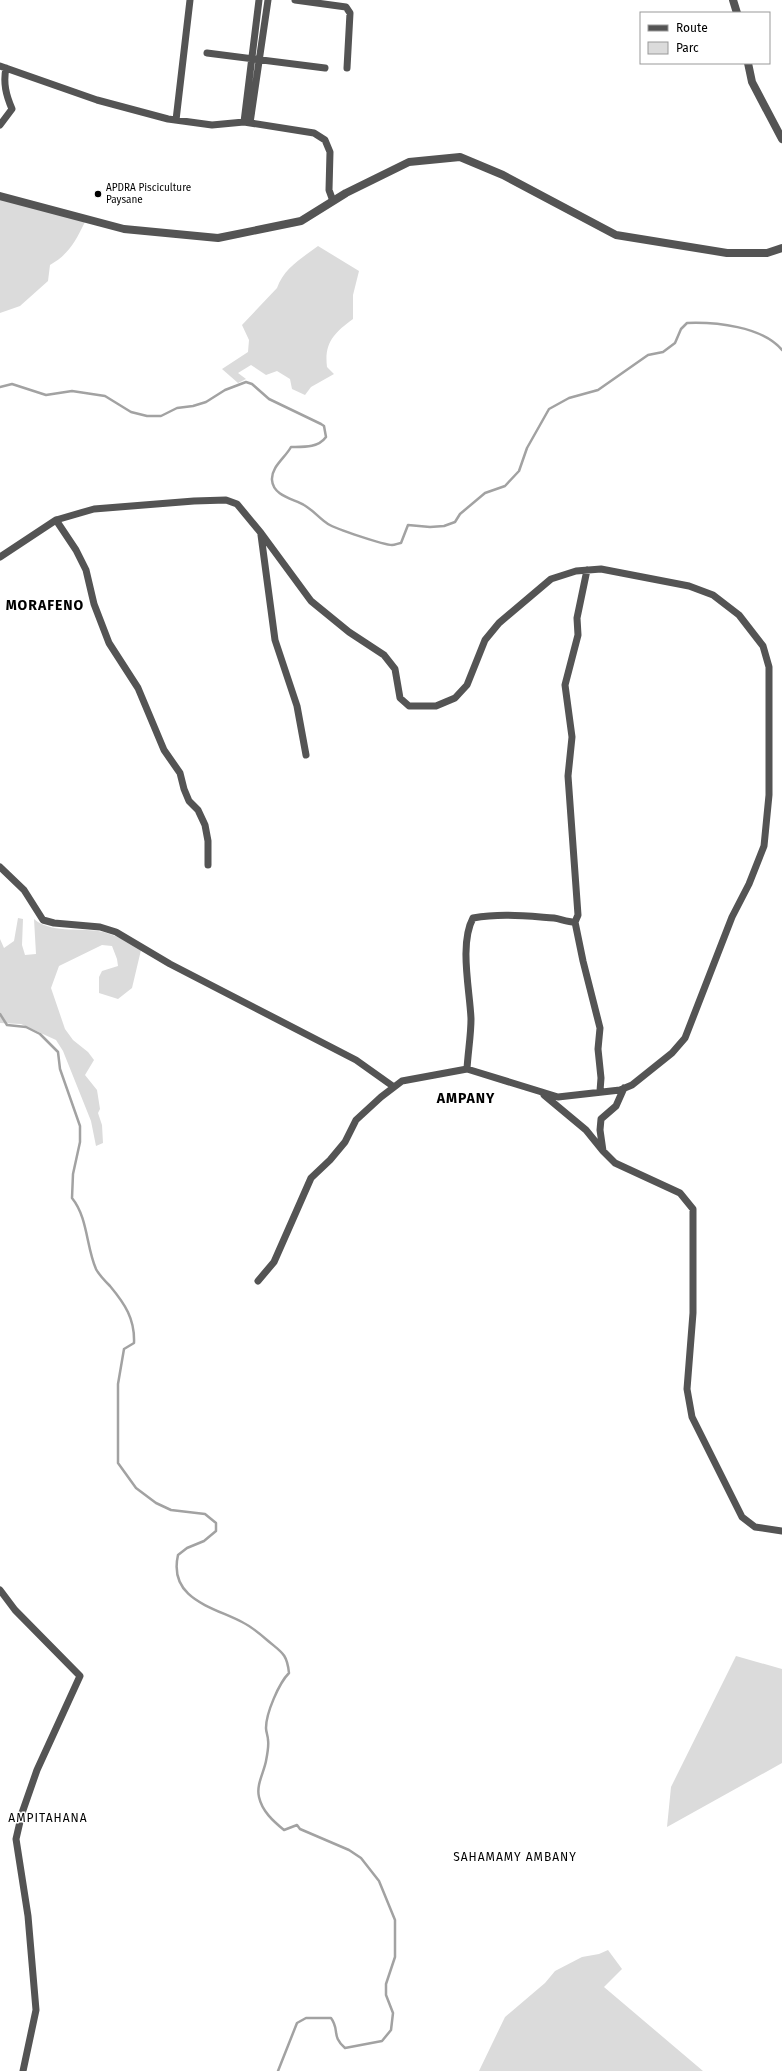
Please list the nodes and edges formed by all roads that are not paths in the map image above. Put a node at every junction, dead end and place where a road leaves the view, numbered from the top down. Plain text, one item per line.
1 (190, 0) edge
2 (259, 0) edge
3 (268, 0) edge
4 (295, 0) edge
5 (733, 0) edge
6 (737, 12) edge
7 (207, 53) dead end
8 (250, 58) junction
9 (258, 60) junction
10 (748, 64) edge
11 (3, 67) edge
12 (325, 68) dead end
13 (347, 68) dead end
14 (176, 120) junction
15 (247, 123) junction
16 (0, 126) edge
17 (782, 139) edge
18 (0, 196) edge
19 (333, 201) junction
20 (782, 248) edge
21 (56, 520) junction
22 (261, 533) junction
23 (0, 557) edge
24 (587, 570) junction
25 (306, 755) dead end
26 (208, 865) dead end
27 (0, 867) edge
28 (575, 922) junction
29 (467, 1069) junction
30 (394, 1087) junction
31 (624, 1088) junction
32 (600, 1091) junction
33 (541, 1092) junction
34 (603, 1151) junction
35 (258, 1281) dead end
36 (782, 1531) edge
37 (0, 1590) edge
38 (23, 2071) edge

1 - 14 street
2 - 8 street
3 - 9 street
4 - 13 street
5 - 6 street
7 - 8 street
8 - 9 street
8 - 15 street
9 - 12 street
9 - 15 street
10 - 17 street
11 - 14 street
11 - 16 street
14 - 15 street
15 - 19 street
18 - 19 street
19 - 20 street
21 - 22 street
21 - 23 street
21 - 26 street
22 - 24 street
22 - 25 street
24 - 28 street
24 - 31 street
27 - 30 street
28 - 29 street
28 - 32 street
29 - 30 street
29 - 33 street
30 - 35 street
31 - 32 street
31 - 34 street
32 - 33 street
33 - 34 street
34 - 36 street
37 - 38 street

